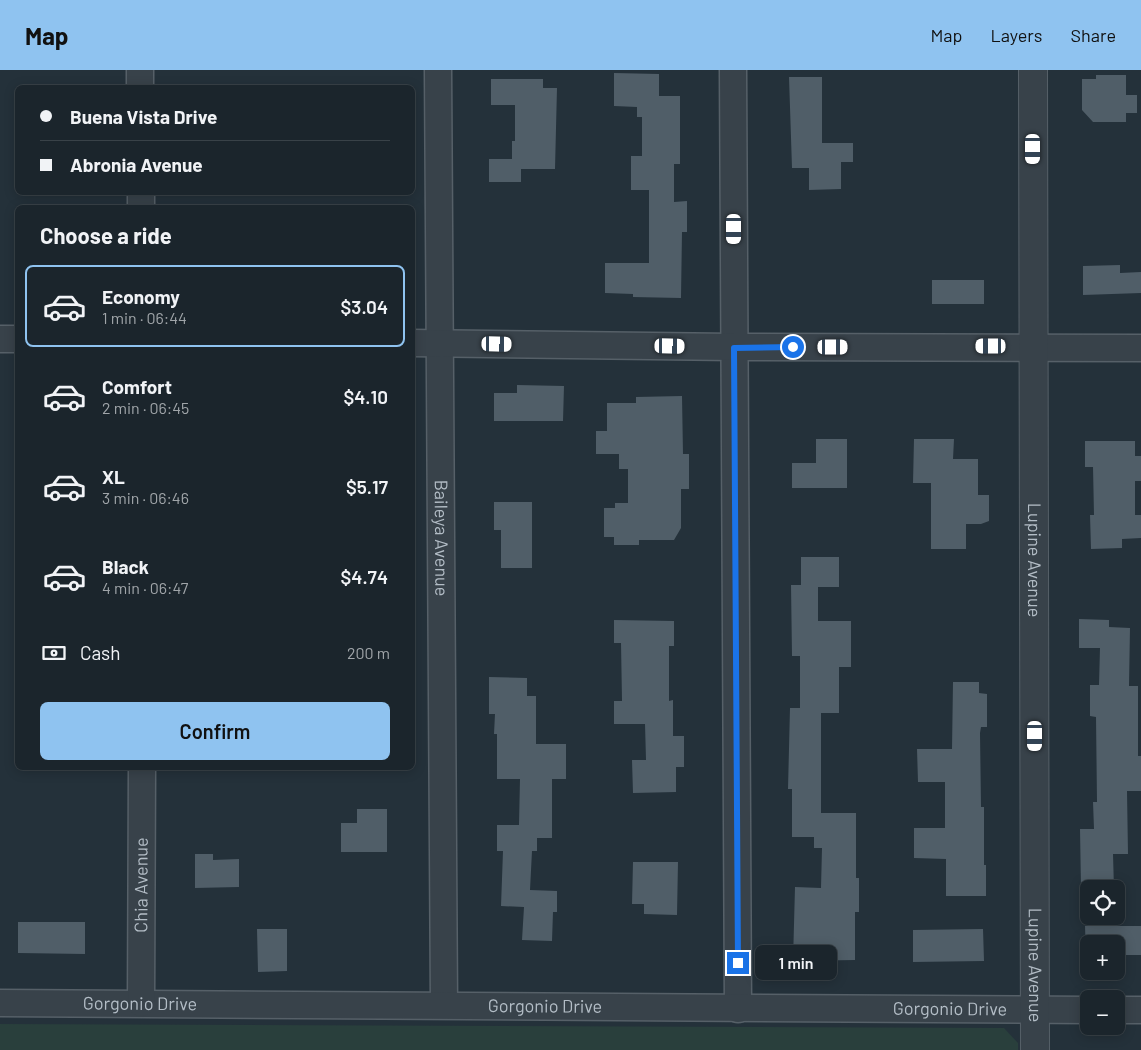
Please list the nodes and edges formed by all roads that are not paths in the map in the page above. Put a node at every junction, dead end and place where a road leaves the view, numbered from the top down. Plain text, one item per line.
1 (140, 70) edge
2 (438, 70) edge
3 (733, 70) edge
4 (1033, 70) edge
5 (140, 85) edge
6 (0, 339) edge
7 (15, 339) edge
8 (415, 343) edge
9 (439, 343) junction
10 (1034, 346) junction
11 (734, 348) junction
12 (1141, 348) edge
13 (142, 770) edge
14 (0, 1003) edge
15 (141, 1004) junction
16 (444, 1005) junction
17 (738, 1009) junction
18 (1035, 1009) junction
19 (1080, 1010) edge
20 (1125, 1010) edge
21 (1141, 1010) edge
22 (1035, 1050) edge

1 - 5 street
2 - 9 street, Baileya Avenue
3 - 11 street
4 - 10 street, Lupine Avenue
6 - 7 street
8 - 9 street
9 - 11 street
9 - 16 street, Baileya Avenue
10 - 11 street
10 - 12 street
10 - 18 street, Lupine Avenue
11 - 17 street
13 - 15 street, Chia Avenue
14 - 15 street, Gorgonio Drive
15 - 16 street, Gorgonio Drive
16 - 17 street, Gorgonio Drive
17 - 18 street, Gorgonio Drive
18 - 19 street, Gorgonio Drive
18 - 22 street, Lupine Avenue
20 - 21 street

